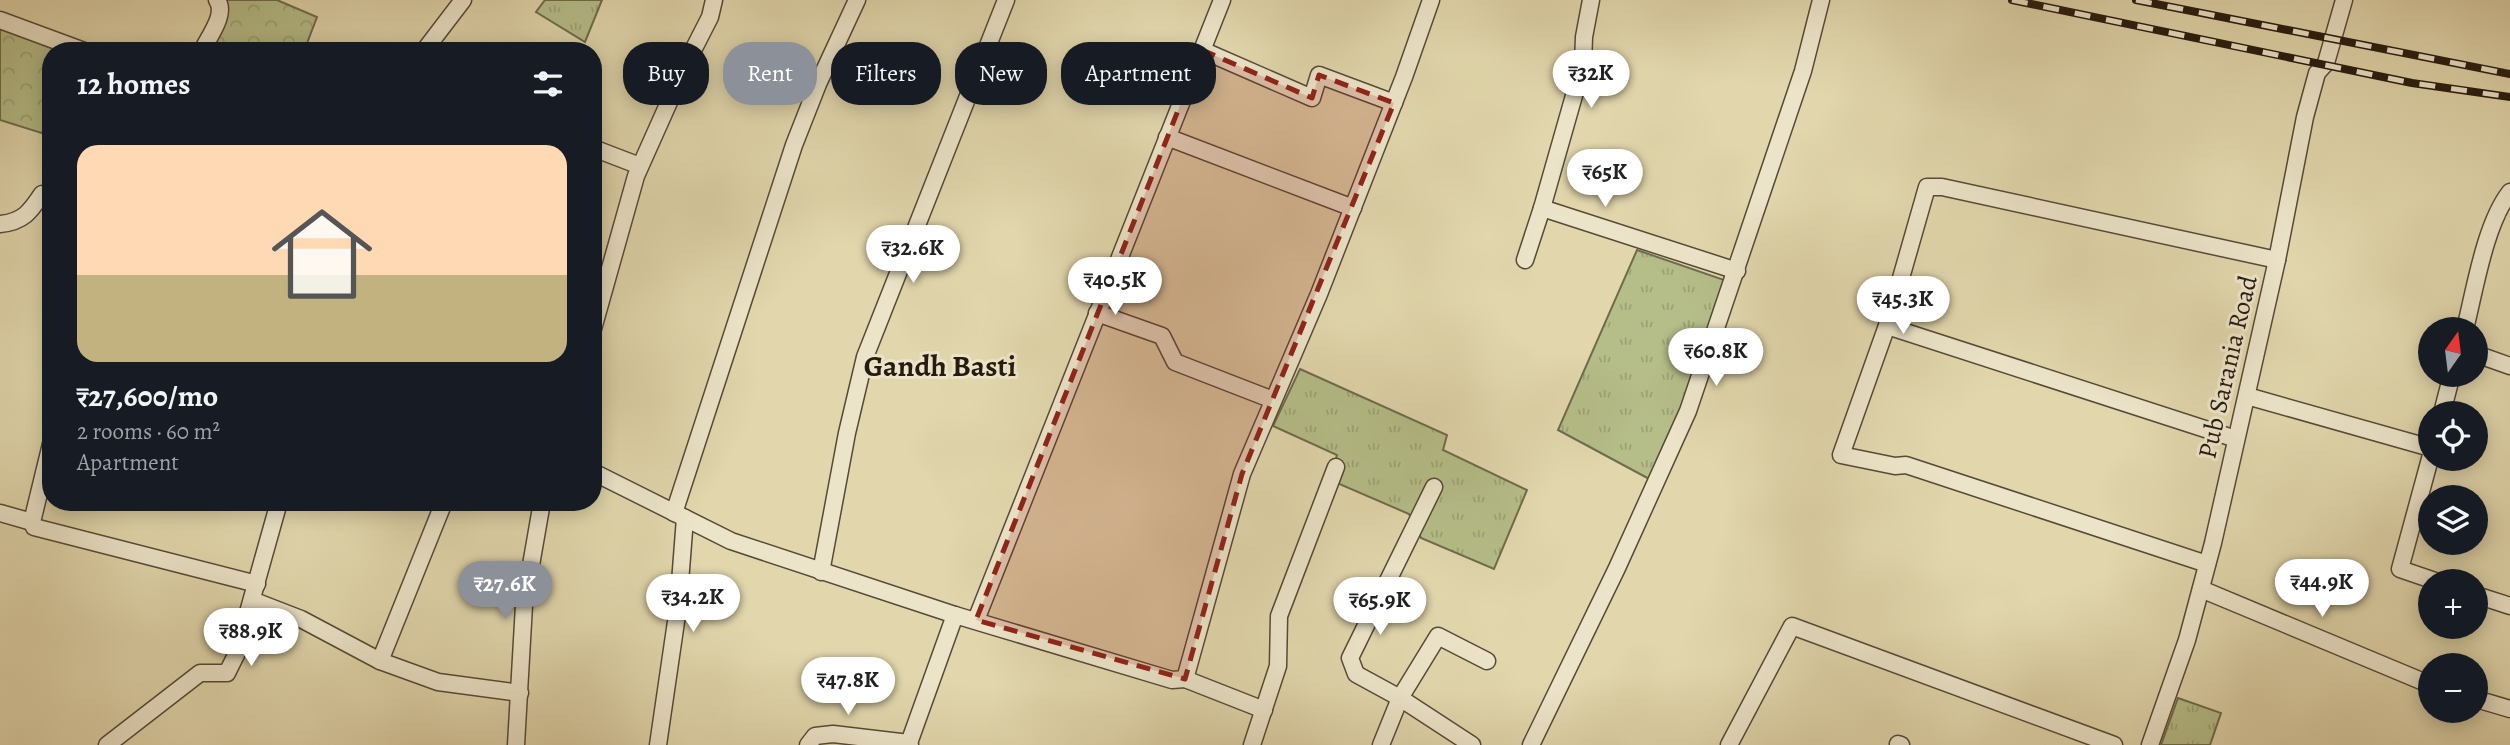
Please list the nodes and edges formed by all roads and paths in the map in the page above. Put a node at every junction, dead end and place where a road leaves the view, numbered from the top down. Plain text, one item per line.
1 (217, 0) edge
2 (463, 0) edge
3 (713, 0) edge
4 (857, 0) edge
5 (1006, 0) edge
6 (1222, 0) edge
7 (1431, 0) edge
8 (1591, 0) edge
9 (1821, 0) edge
10 (2344, 0) edge
11 (0, 20) edge
12 (60, 42) edge
13 (206, 42) edge
14 (432, 42) edge
15 (1205, 42) edge
16 (1216, 56) edge
17 (1394, 103) junction
18 (1180, 105) edge
19 (1167, 136) junction
20 (602, 151) edge
21 (640, 166) junction
22 (2510, 192) edge
23 (42, 194) edge
24 (1353, 208) junction
25 (1542, 208) junction
26 (0, 225) edge
27 (1525, 260) dead end
28 (2277, 260) junction
29 (1737, 271) junction
30 (602, 298) edge
31 (1097, 313) junction
32 (2468, 317) edge
33 (1887, 326) junction
34 (2488, 358) edge
35 (2510, 366) edge
36 (2247, 396) junction
37 (1273, 400) junction
38 (2236, 439) junction
39 (2418, 444) edge
40 (1336, 467) dead end
41 (2427, 471) edge
42 (602, 476) edge
43 (42, 481) edge
44 (1434, 487) dead end
45 (276, 511) edge
46 (440, 511) edge
47 (540, 511) edge
48 (0, 513) edge
49 (679, 515) junction
50 (32, 522) junction
51 (2207, 564) junction
52 (821, 572) junction
53 (2418, 575) edge
54 (2201, 589) junction
55 (254, 592) junction
56 (2488, 599) edge
57 (2510, 606) edge
58 (955, 615) junction
59 (976, 620) junction
60 (380, 661) junction
61 (1488, 661) dead end
62 (1185, 679) junction
63 (2418, 680) edge
64 (520, 693) junction
65 (1400, 698) junction
66 (2488, 703) edge
67 (2510, 709) edge
68 (1264, 710) junction
69 (909, 744) edge
70 (107, 745) edge
71 (516, 745) edge
72 (658, 745) edge
73 (808, 745) edge
74 (1252, 745) edge
75 (1381, 745) edge
76 (1472, 745) edge
77 (1531, 745) edge
78 (1729, 745) edge
79 (2114, 745) edge
80 (2150, 745) edge

1 - 13 street
2 - 14 street
3 - 21 street
4 - 49 street
5 - 52 street
6 - 15 street
7 - 17 street
8 - 25 street
9 - 29 street
10 - 28 street, Pub Sarania Road
11 - 12 street
16 - 17 street
17 - 24 street
18 - 19 street
19 - 24 street
19 - 31 street
20 - 21 street
21 - 30 street
22 - 32 street
23 - 26 street
24 - 37 street
25 - 27 street
25 - 29 street
28 - 33 street
28 - 36 street, Pub Sarania Road
29 - 77 street
31 - 37 street
31 - 59 street
33 - 38 street
33 - 51 street
34 - 35 street
36 - 38 street, Pub Sarania Road
36 - 39 street
37 - 62 street
38 - 51 street, Pub Sarania Road
40 - 68 street
41 - 53 street
42 - 49 street
43 - 50 street
44 - 65 street
45 - 55 street
46 - 60 street
47 - 64 street
48 - 50 street
49 - 52 street
49 - 72 street
50 - 55 street
51 - 54 street, Pub Sarania Road
52 - 58 street
54 - 63 street
54 - 80 street, Pub Sarania Road
55 - 60 street
55 - 70 street
56 - 57 street
58 - 59 street
58 - 69 street
59 - 62 street
60 - 64 street
61 - 65 street
62 - 68 street
64 - 71 street
65 - 75 street
65 - 76 street
66 - 67 street
68 - 74 street
69 - 73 street
78 - 79 street

